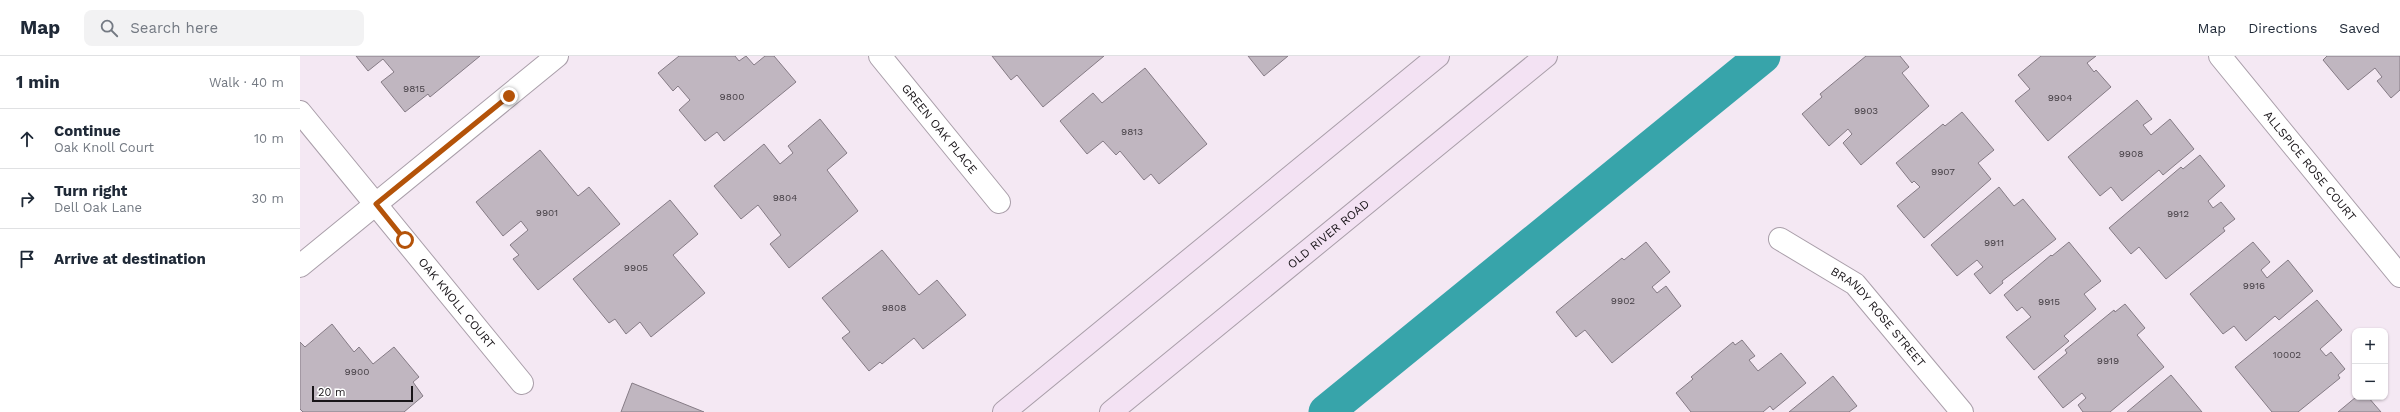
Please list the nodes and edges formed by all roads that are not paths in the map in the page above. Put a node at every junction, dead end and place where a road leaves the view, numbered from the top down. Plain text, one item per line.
1 (558, 56) edge
2 (880, 56) edge
3 (1438, 56) edge
4 (1546, 56) edge
5 (2220, 56) edge
6 (300, 112) edge
7 (999, 202) dead end
8 (376, 204) junction
9 (1780, 239) dead end
10 (300, 266) edge
11 (2400, 276) edge
12 (522, 383) dead end
13 (1004, 412) edge
14 (1111, 412) edge
15 (1962, 412) edge

1 - 8 street
2 - 7 street, GREEN OAK PLACE
3 - 13 main road
4 - 14 main road, OLD RIVER ROAD
5 - 11 street, ALLSPICE ROSE COURT
6 - 8 street, OAK KNOLL COURT
8 - 10 street
8 - 12 street, OAK KNOLL COURT
9 - 15 street, BRANDY ROSE STREET

